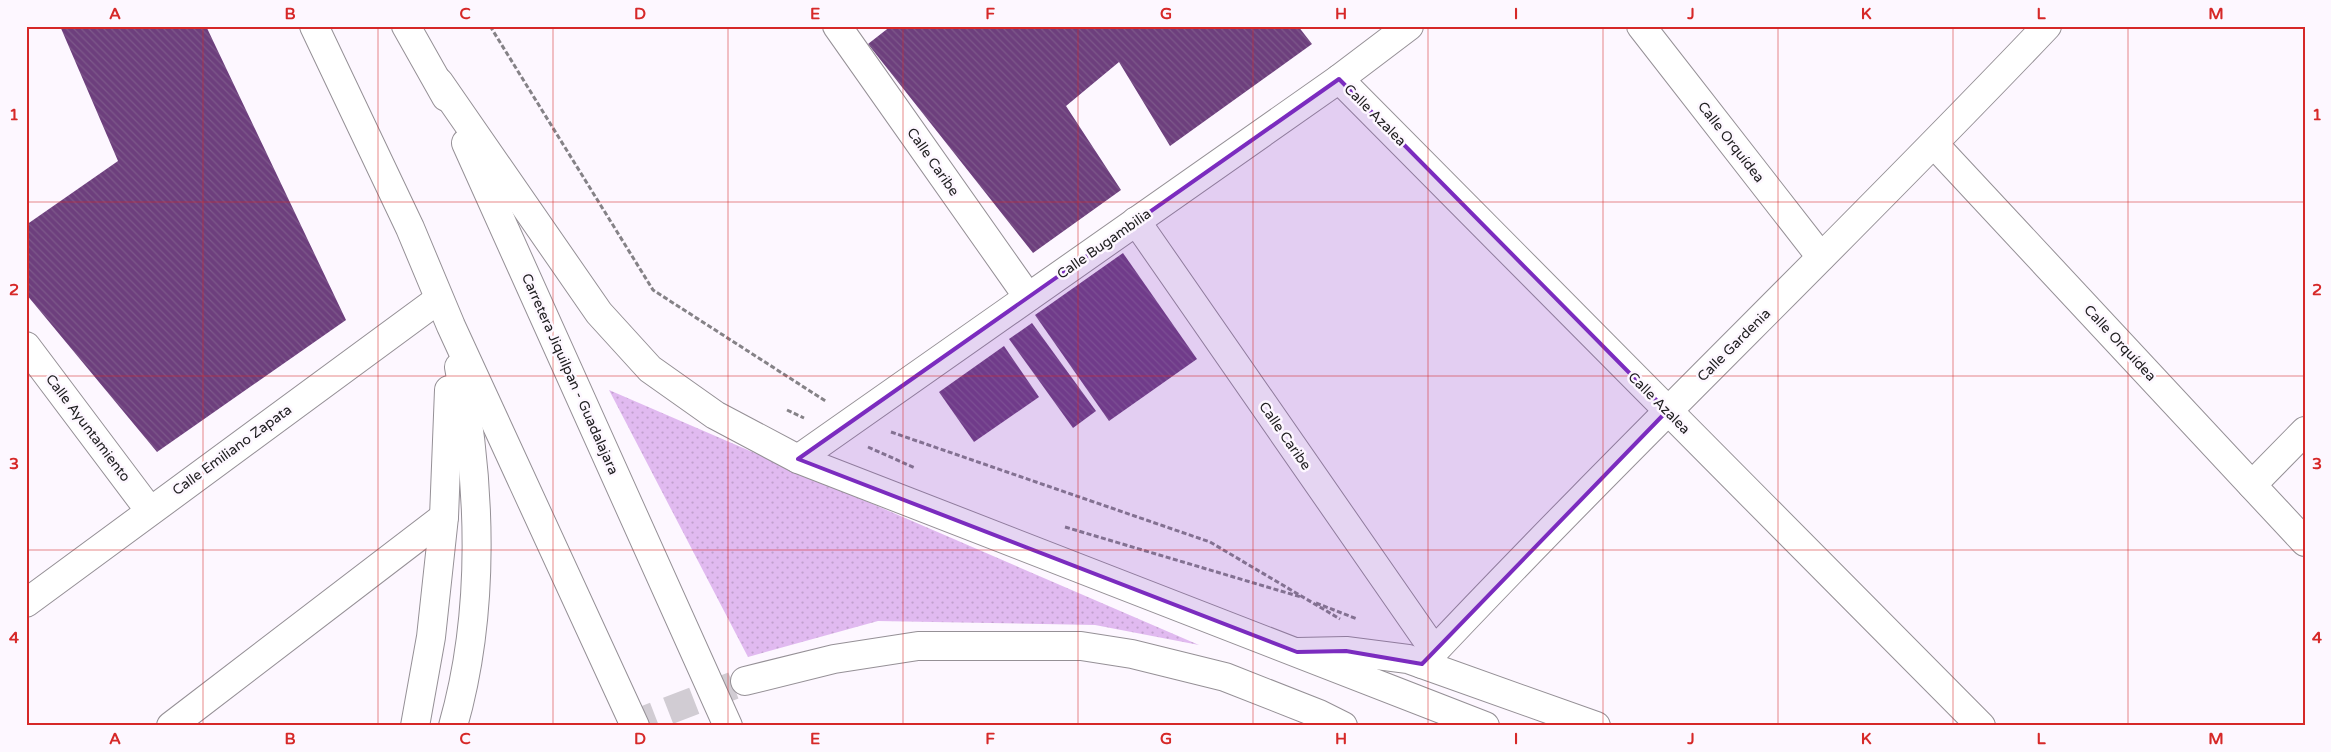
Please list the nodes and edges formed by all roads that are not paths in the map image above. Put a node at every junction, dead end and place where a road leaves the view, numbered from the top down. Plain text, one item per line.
1 (314, 26) edge
2 (406, 26) edge
3 (837, 26) edge
4 (1409, 26) edge
5 (1641, 26) edge
6 (2046, 26) edge
7 (1339, 79) junction
8 (439, 82) junction
9 (1934, 144) junction
10 (1136, 221) junction
11 (1822, 257) junction
12 (439, 298) junction
13 (1028, 298) junction
14 (451, 326) junction
15 (26, 346) edge
16 (1667, 411) junction
17 (2305, 431) edge
18 (798, 459) junction
19 (2252, 485) junction
20 (150, 511) junction
21 (444, 517) junction
22 (2305, 542) edge
23 (26, 603) edge
24 (1297, 652) junction
25 (1428, 657) junction
26 (745, 681) tunnel mouth
27 (171, 726) edge
28 (415, 726) edge
29 (453, 726) edge
30 (635, 726) edge
31 (728, 726) edge
32 (1343, 726) edge
33 (1485, 726) edge
34 (1596, 726) edge
35 (1981, 726) edge

1 - 12 main road
2 - 8 main road, Carretera Jiquilpan - Guadalajara
3 - 13 main road, Calle Caribe
4 - 7 main road, Calle Bugambilia
5 - 11 main road, Calle Orquídea
6 - 9 main road, Calle Gardenia
7 - 10 main road, Calle Bugambilia
7 - 16 main road, Calle Azalea
8 - 18 main road
8 - 31 main road, Carretera Jiquilpan - Guadalajara
9 - 11 main road, Calle Gardenia
9 - 19 main road, Calle Orquídea
10 - 13 main road, Calle Bugambilia
10 - 25 main road, Calle Caribe
11 - 16 main road, Calle Gardenia
12 - 14 main road
12 - 20 main road, Calle Emiliano Zapata
13 - 18 main road, Calle Bugambilia
14 - 21 main road
14 - 29 main road
14 - 30 main road
15 - 20 main road, Calle Ayuntamiento
16 - 25 main road, Calle Gardenia
16 - 35 main road, Calle Azalea
17 - 19 main road
18 - 24 main road
19 - 22 main road, Calle Orquídea
20 - 23 main road, Calle Emiliano Zapata
21 - 27 main road
21 - 28 main road
24 - 25 main road
24 - 33 main road
25 - 34 main road
26 - 32 main road

